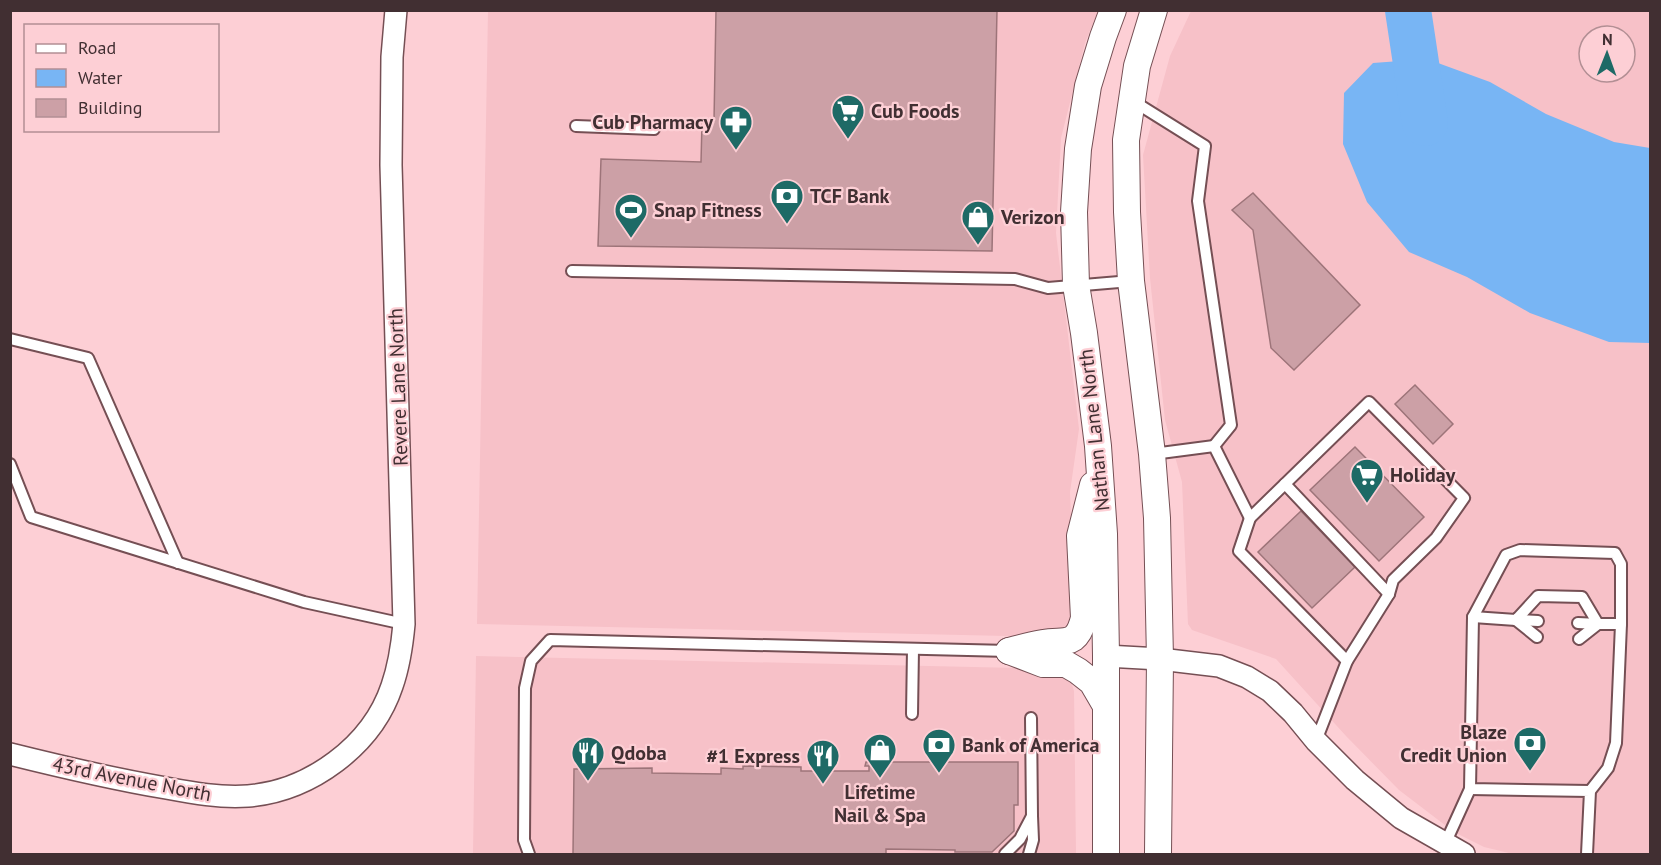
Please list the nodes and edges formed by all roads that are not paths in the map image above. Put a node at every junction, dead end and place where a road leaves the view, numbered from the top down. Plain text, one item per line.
1 (396, 10) edge
2 (1113, 10) edge
3 (1154, 10) edge
4 (1132, 100) junction
5 (576, 126) dead end
6 (654, 129) dead end
7 (572, 271) dead end
8 (1131, 281) junction
9 (1076, 285) junction
10 (10, 339) edge
11 (1214, 446) junction
12 (1152, 454) junction
13 (1099, 463) junction
14 (10, 464) edge
15 (1285, 484) junction
16 (1250, 518) junction
17 (178, 563) junction
18 (1389, 594) junction
19 (1473, 617) junction
20 (1516, 620) junction
21 (1538, 621) dead end
22 (1578, 623) dead end
23 (404, 624) junction
24 (1598, 624) junction
25 (1621, 624) junction
26 (1537, 637) dead end
27 (1579, 639) dead end
28 (913, 649) junction
29 (1009, 651) junction
30 (1106, 656) junction
31 (1160, 659) junction
32 (1347, 661) junction
33 (1106, 706) junction
34 (912, 714) dead end
35 (1031, 717) dead end
36 (1316, 741) junction
37 (351, 750) joint
38 (10, 754) edge
39 (1470, 789) junction
40 (1590, 791) junction
41 (1032, 816) junction
42 (1445, 844) junction
43 (529, 855) edge
44 (1005, 855) edge
45 (1029, 855) edge
46 (1106, 855) edge
47 (1158, 855) edge
48 (1464, 855) edge
49 (1587, 855) edge

1 - 23 street, Revere Lane North
2 - 9 street, Nathan Lane North
3 - 4 street
4 - 8 street
4 - 11 lane
5 - 6 lane
7 - 9 lane
8 - 9 lane
8 - 12 street
9 - 13 street, Nathan Lane North
10 - 17 lane
11 - 12 lane
11 - 16 lane
12 - 31 street
13 - 29 street
13 - 30 street, Nathan Lane North
14 - 17 lane
15 - 16 lane
15 - 18 lane
15 - 18 lane
16 - 32 lane
17 - 23 lane
18 - 32 lane
19 - 20 lane
19 - 25 lane
19 - 39 lane
20 - 21 lane
20 - 24 lane
20 - 26 lane
22 - 24 lane
23 - 37 street, Revere Lane North
24 - 25 lane
24 - 27 lane
25 - 40 lane
28 - 29 lane
28 - 34 lane
28 - 43 lane
29 - 33 street
30 - 31 street
30 - 33 street, Nathan Lane North
31 - 36 street
31 - 47 street
32 - 36 lane
33 - 46 street, Nathan Lane North
35 - 41 lane
36 - 42 street
37 - 38 street, 43rd Avenue North
39 - 40 lane
39 - 42 lane
40 - 49 lane
41 - 44 lane
41 - 45 lane
42 - 48 street

